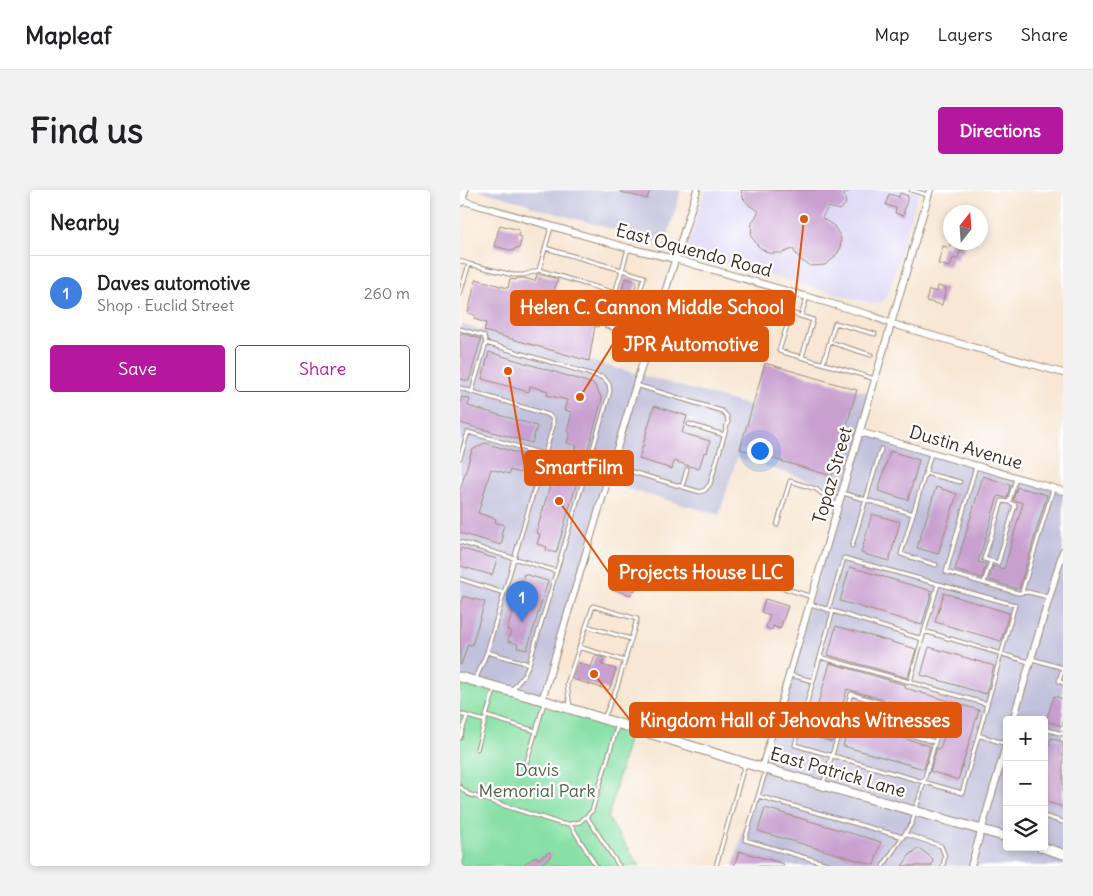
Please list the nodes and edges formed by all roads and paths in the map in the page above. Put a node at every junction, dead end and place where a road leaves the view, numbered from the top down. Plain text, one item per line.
1 (463, 190) edge
2 (696, 190) edge
3 (911, 190) edge
4 (929, 192) edge
5 (460, 200) edge
6 (551, 226) junction
7 (545, 248) junction
8 (628, 248) junction
9 (675, 259) junction
10 (460, 261) edge
11 (469, 264) junction
12 (539, 270) junction
13 (622, 270) junction
14 (615, 293) junction
15 (460, 294) edge
16 (807, 297) junction
17 (801, 316) junction
18 (892, 324) junction
19 (460, 329) edge
20 (875, 334) dead end
21 (830, 342) junction
22 (486, 343) junction
23 (871, 355) dead end
24 (802, 357) junction
25 (823, 364) junction
26 (1063, 372) edge
27 (876, 379) junction
28 (636, 385) junction
29 (460, 388) edge
30 (472, 392) junction
31 (689, 424) dead end
32 (860, 432) junction
33 (724, 435) junction
34 (881, 449) dead end
35 (931, 453) junction
36 (545, 454) junction
37 (460, 458) edge
38 (612, 466) junction
39 (976, 466) junction
40 (587, 467) junction
41 (687, 469) dead end
42 (925, 473) junction
43 (1016, 478) junction
44 (960, 482) dead end
45 (682, 487) junction
46 (1053, 488) junction
47 (1063, 491) edge
48 (842, 493) junction
49 (866, 500) junction
50 (1009, 502) junction
51 (839, 506) junction
52 (913, 514) junction
53 (777, 525) dead end
54 (460, 542) edge
55 (852, 546) dead end
56 (1063, 551) edge
57 (514, 559) junction
58 (991, 561) junction
59 (936, 565) dead end
60 (556, 571) junction
61 (460, 579) edge
62 (765, 582) dead end
63 (984, 583) junction
64 (938, 584) junction
65 (1022, 592) junction
66 (504, 593) junction
67 (812, 597) junction
68 (1049, 598) junction
69 (810, 604) junction
70 (828, 610) junction
71 (833, 611) junction
72 (586, 626) junction
73 (924, 631) junction
74 (922, 638) junction
75 (631, 639) junction
76 (579, 647) junction
77 (487, 652) junction
78 (1001, 654) junction
79 (820, 657) junction
80 (625, 661) junction
81 (1031, 661) junction
82 (529, 664) junction
83 (1063, 668) edge
84 (789, 675) junction
85 (460, 677) edge
86 (475, 681) junction
87 (813, 682) junction
88 (910, 682) junction
89 (1063, 683) edge
90 (495, 687) junction
91 (511, 691) junction
92 (543, 700) junction
93 (987, 704) junction
94 (570, 708) junction
95 (460, 714) edge
96 (467, 716) junction
97 (486, 716) junction
98 (844, 716) junction
99 (1014, 716) edge
100 (603, 719) junction
101 (485, 721) junction
102 (618, 724) junction
103 (1048, 730) edge
104 (536, 731) junction
105 (1063, 734) edge
106 (978, 735) junction
107 (460, 736) edge
108 (935, 742) junction
109 (1003, 742) edge
110 (477, 749) dead end
111 (1003, 753) edge
112 (832, 755) junction
113 (527, 761) dead end
114 (746, 763) junction
115 (764, 768) junction
116 (924, 782) junction
117 (822, 784) junction
118 (460, 788) edge
119 (758, 796) junction
120 (915, 811) junction
121 (587, 817) junction
122 (1048, 817) edge
123 (1063, 822) edge
124 (570, 824) junction
125 (981, 830) junction
126 (904, 835) junction
127 (1003, 836) edge
128 (1048, 849) edge
129 (1063, 854) edge
130 (596, 866) edge
131 (619, 866) edge
132 (716, 866) edge
133 (834, 866) edge
134 (883, 866) edge
135 (943, 866) edge
136 (971, 866) edge

1 - 5 main road
2 - 9 street
3 - 4 lane
4 - 18 street, Topaz Street
5 - 6 street, East Oquendo Road
6 - 7 lane
6 - 8 street, East Oquendo Road
7 - 12 lane
7 - 13 lane
8 - 9 street, East Oquendo Road
8 - 13 lane
9 - 16 street, East Oquendo Road
9 - 28 street
10 - 11 lane
11 - 12 lane
11 - 15 lane
12 - 14 lane
13 - 14 lane
13 - 14 lane
16 - 17 lane
16 - 18 street, East Oquendo Road
17 - 24 lane
17 - 24 lane
18 - 26 street, East Oquendo Road
18 - 27 street, Topaz Street
19 - 22 lane
20 - 21 lane
21 - 23 lane
21 - 25 lane
22 - 30 lane
22 - 40 lane
24 - 25 lane
25 - 27 lane
27 - 32 street, Topaz Street
28 - 33 lane
28 - 38 street
29 - 30 lane
30 - 36 lane
31 - 33 lane
32 - 35 street, Dustin Avenue
32 - 48 street, Topaz Street
33 - 45 lane
34 - 49 lane
35 - 39 street, Dustin Avenue
35 - 42 lane
36 - 37 lane
36 - 40 lane
36 - 57 lane
38 - 45 lane
38 - 92 street
39 - 43 street, Dustin Avenue
39 - 63 lane
40 - 60 lane
41 - 45 lane
42 - 44 lane
42 - 52 lane
43 - 46 street, Dustin Avenue
43 - 50 lane
46 - 47 street, Dustin Avenue
46 - 65 lane
48 - 49 lane
48 - 51 street, Topaz Street
49 - 52 lane
49 - 55 lane
50 - 58 lane
50 - 58 lane
51 - 53 lane
51 - 67 street, Topaz Street
52 - 59 lane
54 - 57 lane
56 - 68 street
57 - 60 lane
57 - 66 lane
58 - 63 lane
60 - 82 lane
61 - 66 lane
62 - 67 lane
63 - 65 lane
64 - 70 lane
64 - 73 lane
64 - 78 lane
65 - 68 lane
66 - 77 lane
67 - 69 street, Topaz Street
68 - 81 street
69 - 70 lane
69 - 84 street, Topaz Street
70 - 71 lane
71 - 74 lane
71 - 79 lane
72 - 75 lane
72 - 75 lane
72 - 76 lane
73 - 74 lane
73 - 78 lane
74 - 88 lane
75 - 80 lane
76 - 80 lane
76 - 94 lane
77 - 82 lane
77 - 86 lane
78 - 81 lane
78 - 93 lane
79 - 87 lane
79 - 88 lane
80 - 100 lane
81 - 83 lane
81 - 99 street
82 - 91 lane
83 - 89 lane
84 - 87 lane
84 - 115 street, Topaz Street
85 - 86 main road, East Patrick Lane
86 - 90 main road, East Patrick Lane
87 - 112 lane
88 - 93 lane
90 - 91 main road, East Patrick Lane
90 - 97 lane
91 - 92 main road, East Patrick Lane
92 - 94 main road, East Patrick Lane
92 - 104 lane
93 - 106 lane
94 - 100 main road, East Patrick Lane
95 - 96 lane
96 - 101 lane
96 - 107 lane
97 - 101 lane
97 - 104 lane
98 - 108 lane
98 - 108 lane
98 - 112 lane
100 - 102 main road, East Patrick Lane
101 - 110 lane
102 - 114 main road, East Patrick Lane
102 - 121 lane
103 - 105 lane
104 - 113 lane
106 - 109 lane
106 - 116 lane
108 - 116 lane
111 - 125 street
112 - 116 lane
112 - 117 lane
114 - 115 main road, East Patrick Lane
114 - 132 lane
115 - 117 main road, East Patrick Lane
115 - 119 lane
116 - 120 lane
117 - 120 main road, East Patrick Lane
118 - 124 lane
119 - 126 lane
119 - 133 lane
120 - 125 main road, East Patrick Lane
120 - 126 lane
121 - 124 lane
121 - 131 lane
122 - 123 lane
124 - 130 lane
125 - 127 main road, East Patrick Lane
125 - 136 street
126 - 134 lane
126 - 135 lane
128 - 129 main road

